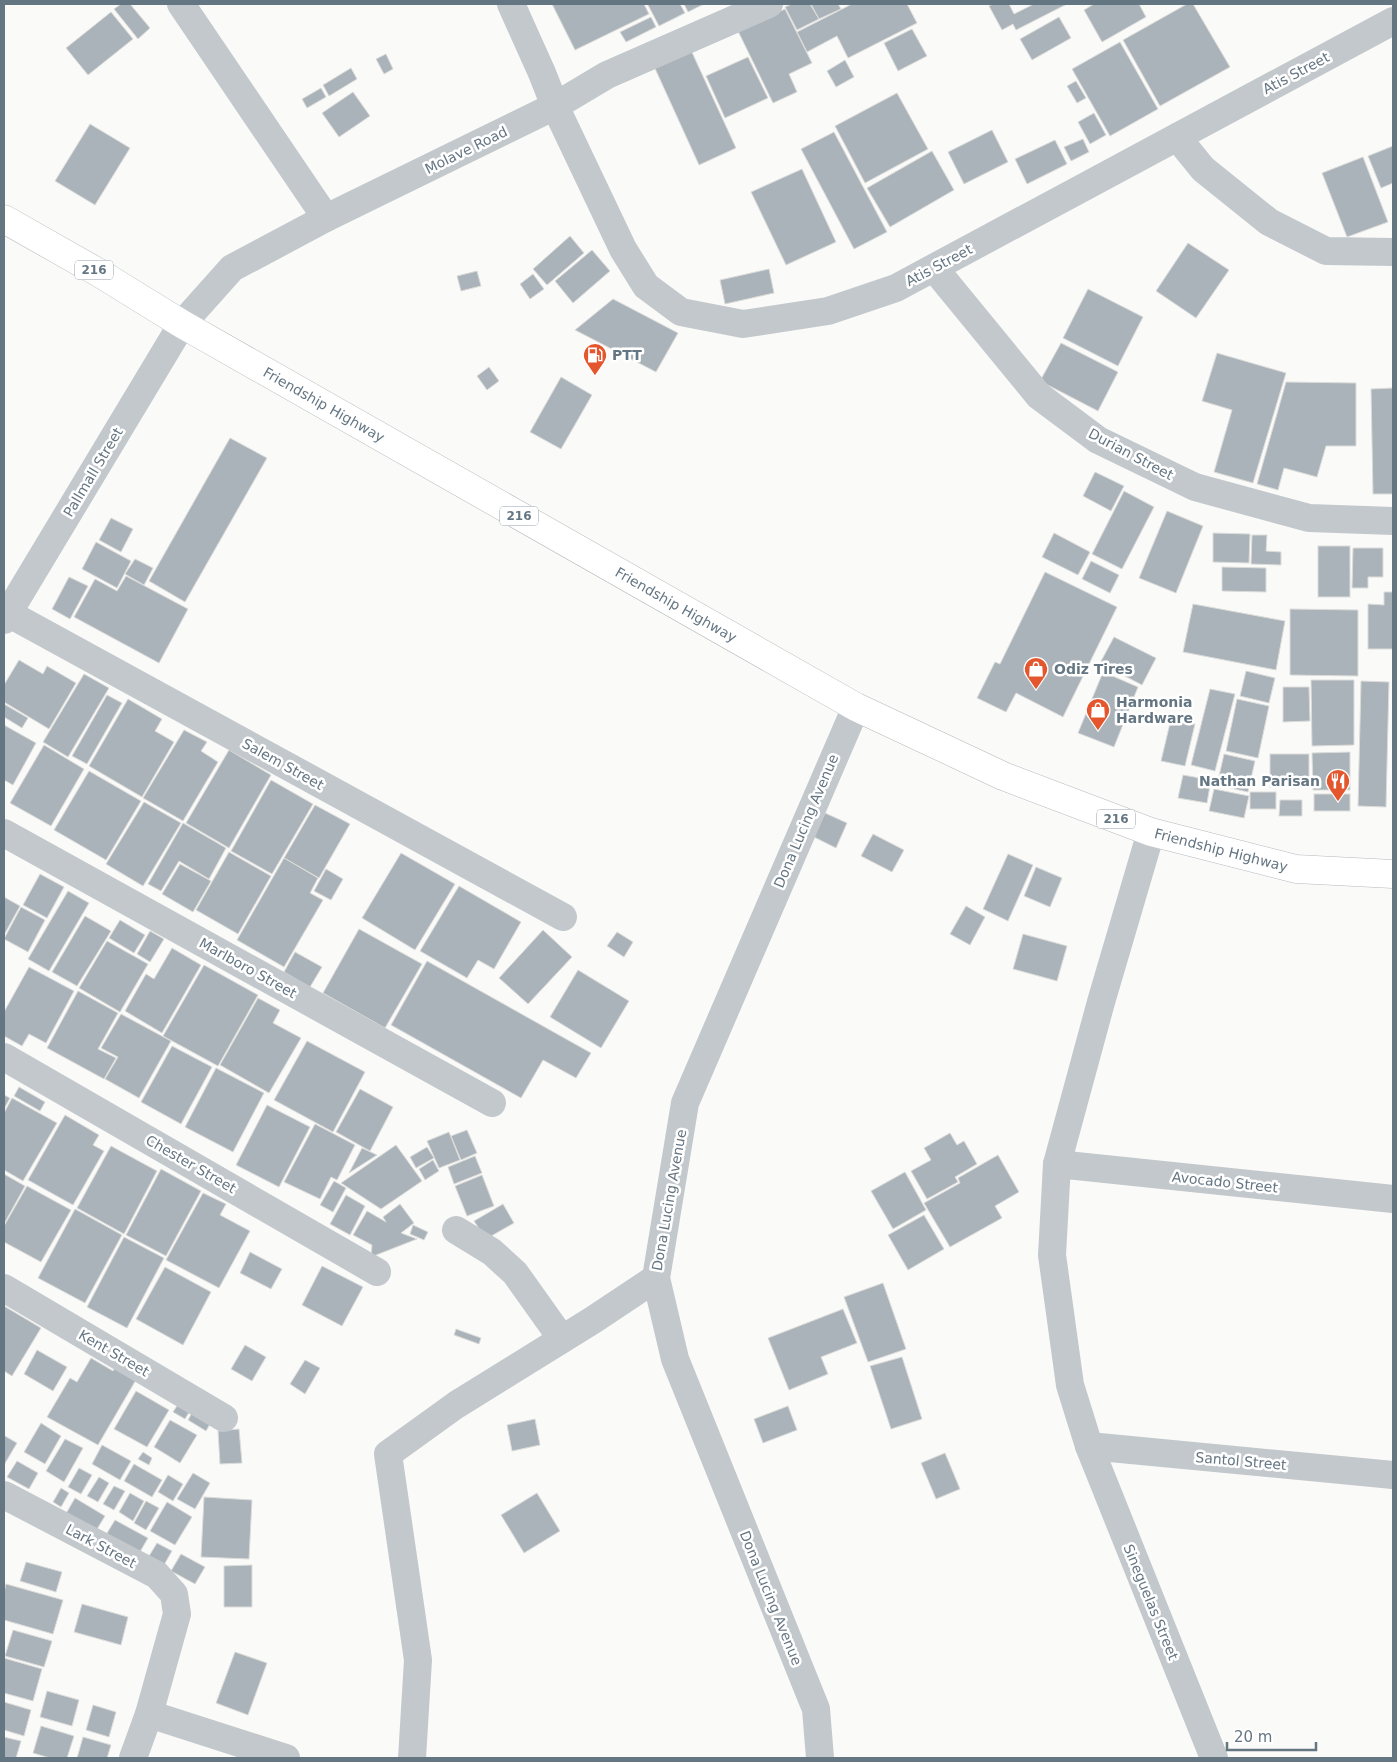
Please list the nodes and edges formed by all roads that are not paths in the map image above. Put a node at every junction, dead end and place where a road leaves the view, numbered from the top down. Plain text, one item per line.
1 (181, 4) edge
2 (511, 4) edge
3 (769, 4) edge
4 (1393, 21) edge
5 (555, 106) junction
6 (1177, 137) junction
7 (326, 218) junction
8 (4, 219) edge
9 (1393, 252) edge
10 (934, 268) junction
11 (182, 324) junction
12 (1393, 522) edge
13 (5, 615) edge
14 (856, 707) junction
15 (1151, 832) junction
16 (4, 834) edge
17 (1393, 874) edge
18 (563, 917) dead end
19 (4, 1057) edge
20 (492, 1103) dead end
21 (1057, 1164) junction
22 (1393, 1199) edge
23 (456, 1230) dead end
24 (378, 1272) dead end
25 (656, 1278) junction
26 (4, 1288) edge
27 (562, 1339) junction
28 (224, 1418) dead end
29 (1089, 1446) junction
30 (1393, 1475) edge
31 (5, 1501) edge
32 (150, 1714) junction
33 (133, 1758) edge
34 (286, 1758) edge
35 (412, 1758) edge
36 (820, 1758) edge
37 (1214, 1758) edge

1 - 7 street
2 - 5 street, Atis Street
3 - 5 street, Molave Road
4 - 6 street, Atis Street
5 - 7 street, Molave Road
5 - 10 street, Atis Street
6 - 9 street
6 - 10 street, Atis Street
7 - 11 street, Molave Road
8 - 11 main road, Friendship Highway / 216
10 - 12 street, Durian Street
11 - 13 street, Pallmall Street
11 - 14 main road, Friendship Highway / 216
13 - 18 street, Salem Street
14 - 15 main road, Friendship Highway / 216
14 - 25 street, Dona Lucing Avenue
15 - 17 main road, Friendship Highway / 216
15 - 21 street, Sineguelas Street
16 - 20 street, Marlboro Street
19 - 24 street, Chester Street
21 - 22 street, Avocado Street
21 - 29 street, Sineguelas Street
23 - 27 street
25 - 27 street
25 - 36 street, Dona Lucing Avenue
26 - 28 street, Kent Street
27 - 35 street
29 - 30 street, Santol Street
29 - 37 street, Sineguelas Street
31 - 32 street, Lark Street
32 - 33 street
32 - 34 street

